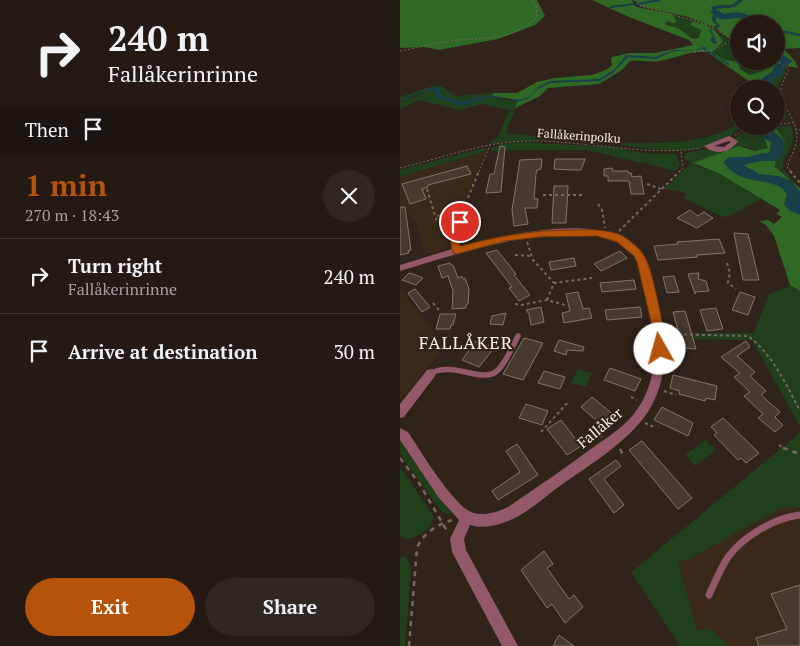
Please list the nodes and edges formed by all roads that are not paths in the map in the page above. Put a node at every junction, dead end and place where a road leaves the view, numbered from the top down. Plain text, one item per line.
1 (730, 139) road end
2 (709, 147) road end
3 (469, 205) dead end
4 (457, 250) junction
5 (400, 268) edge
6 (518, 336) dead end
7 (431, 373) joint
8 (400, 413) edge
9 (400, 433) edge
10 (800, 515) edge
11 (464, 521) junction
12 (709, 595) dead end
13 (510, 646) edge

1 - 2 street
3 - 4 street
4 - 5 street, Fallåker
4 - 11 street, Fallåker
6 - 7 lane
7 - 8 street
9 - 11 street
10 - 12 lane
11 - 13 street

